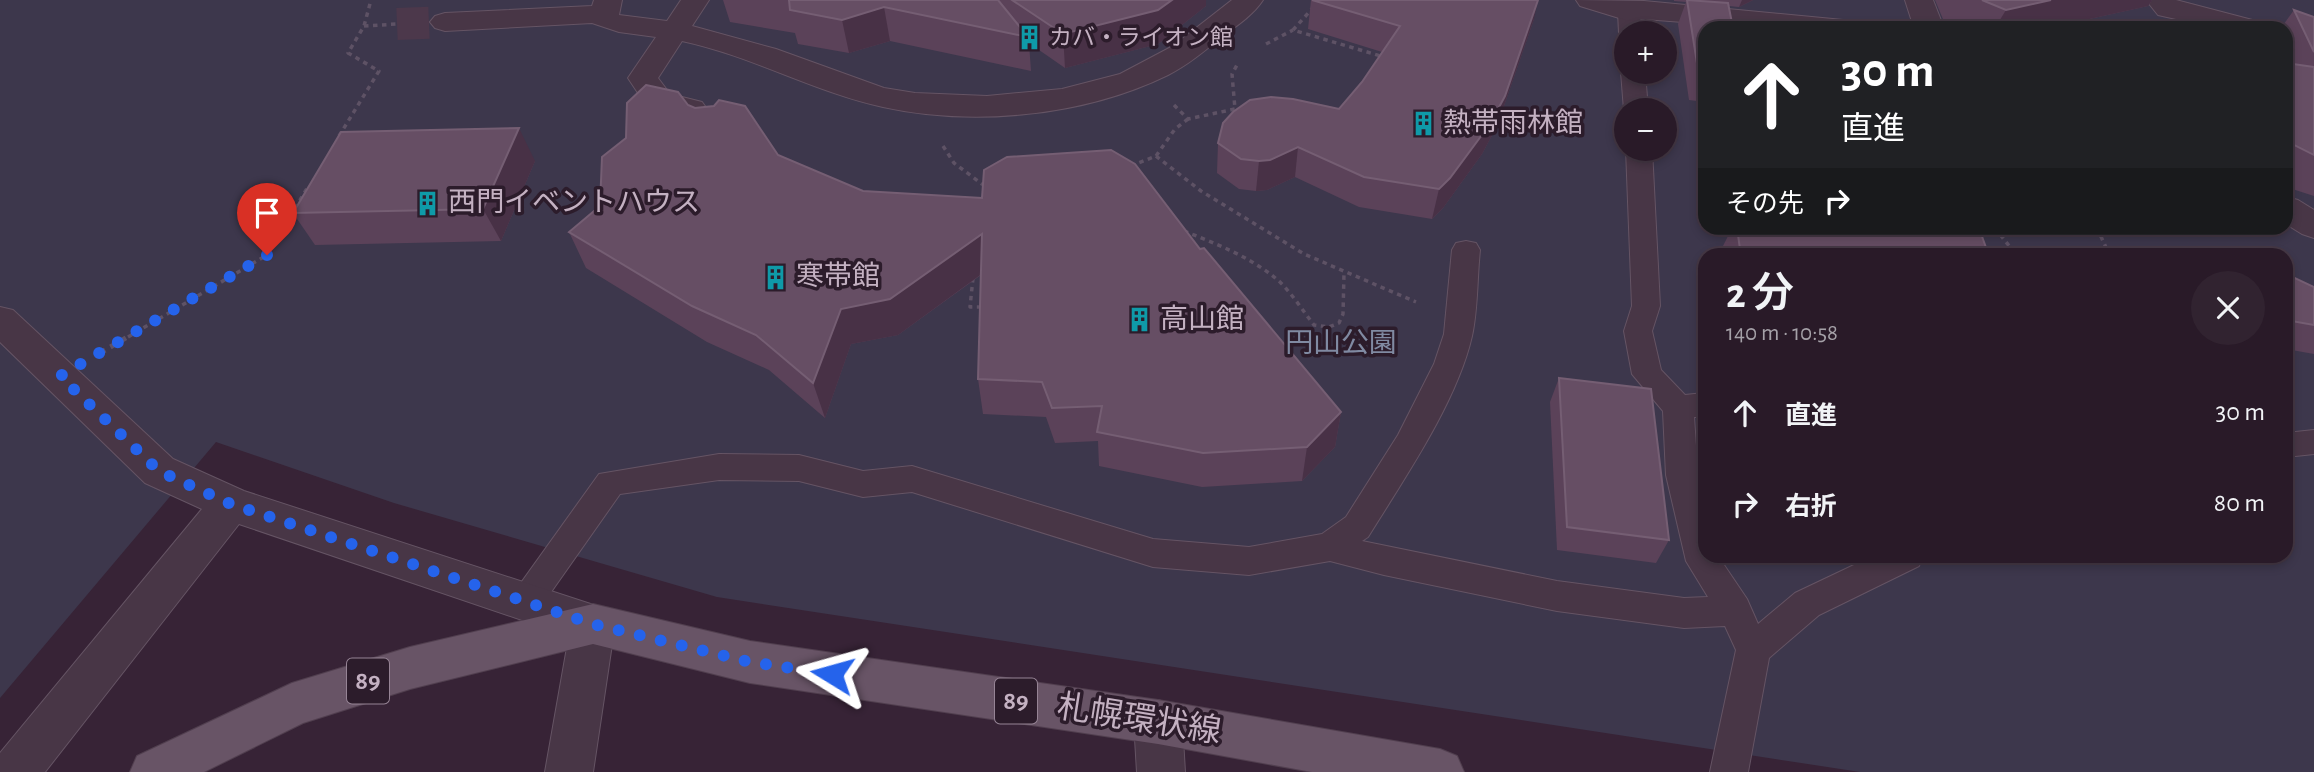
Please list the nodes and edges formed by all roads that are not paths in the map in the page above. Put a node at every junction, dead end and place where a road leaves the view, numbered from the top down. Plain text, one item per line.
1 (695, 0) edge
2 (1249, 0) edge
3 (1590, 0) edge
4 (1919, 0) edge
5 (607, 7) edge
6 (2158, 12) edge
7 (1767, 15) edge
8 (1627, 21) edge
9 (1632, 21) edge
10 (1807, 21) edge
11 (1926, 21) edge
12 (2196, 21) edge
13 (445, 22) tunnel mouth
14 (676, 31) junction
15 (714, 133) edge
16 (1640, 161) edge
17 (2293, 212) edge
18 (2314, 226) edge
19 (1466, 250) dead end
20 (0, 320) edge
21 (1691, 406) edge
22 (2314, 442) edge
23 (2293, 444) edge
24 (231, 504) junction
25 (1698, 541) edge
26 (1330, 547) junction
27 (1704, 563) edge
28 (1892, 563) edge
29 (525, 601) junction
30 (1735, 610) junction
31 (593, 624) junction
32 (1753, 650) junction
33 (1158, 722) junction
34 (15, 772) edge
35 (154, 772) edge
36 (569, 772) edge
37 (1161, 772) edge
38 (1440, 772) edge
39 (1729, 772) edge

1 - 14 street
2 - 14 street
3 - 8 street
4 - 11 street
5 - 13 street
5 - 14 street
6 - 12 street
7 - 9 street
7 - 10 street
14 - 15 street
16 - 21 lane
17 - 18 street
19 - 26 lane
20 - 24 street
21 - 25 lane
22 - 23 lane
24 - 29 street
24 - 34 street
26 - 29 lane
26 - 30 lane
27 - 30 lane
28 - 32 lane
29 - 31 street
30 - 32 lane
31 - 33 main road, 札幌環状線 / 89
31 - 35 main road, 札幌環状線 / 89
31 - 36 street
32 - 39 lane
33 - 37 street
33 - 38 main road, 札幌環状線 / 89

